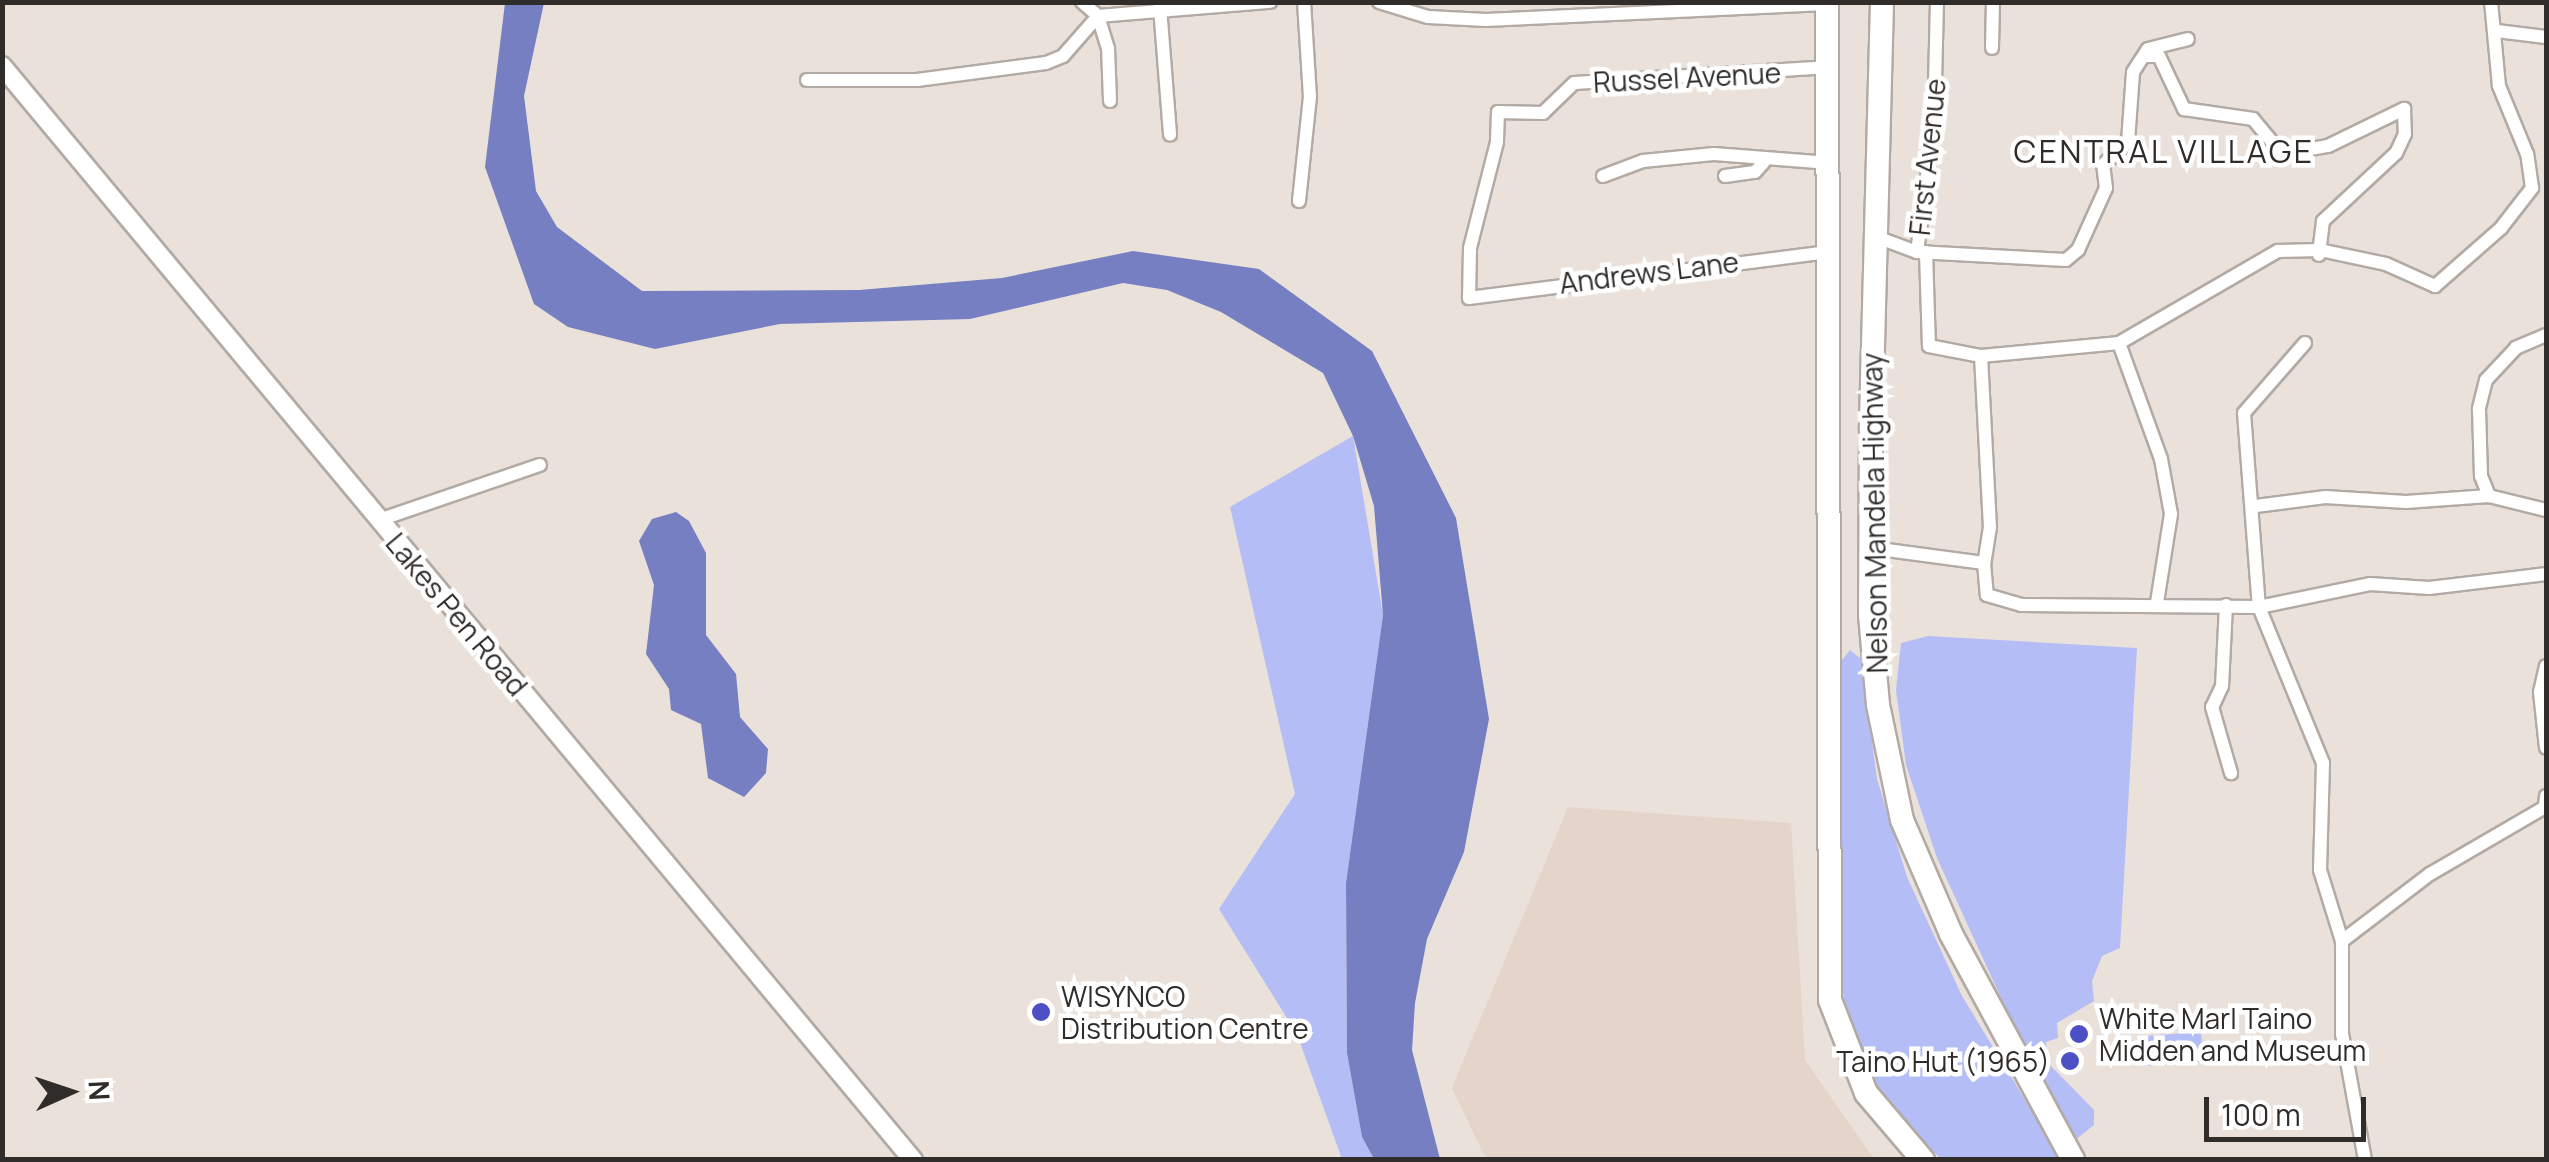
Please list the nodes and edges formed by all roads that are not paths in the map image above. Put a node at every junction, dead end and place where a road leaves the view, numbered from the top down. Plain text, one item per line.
1 (1082, 2) edge
2 (1270, 2) edge
3 (1304, 2) edge
4 (1379, 2) edge
5 (1882, 2) edge
6 (1937, 2) edge
7 (1993, 2) edge
8 (2491, 2) edge
9 (1827, 4) edge
10 (1160, 7) junction
11 (1098, 16) junction
12 (2497, 30) junction
13 (2546, 37) edge
14 (2188, 39) dead end
15 (1992, 48) dead end
16 (2145, 56) junction
17 (2, 66) edge
18 (1830, 68) junction
19 (806, 80) dead end
20 (1110, 101) dead end
21 (1170, 135) dead end
22 (1764, 162) junction
23 (1830, 163) junction
24 (1602, 176) dead end
25 (1725, 176) dead end
26 (1299, 201) dead end
27 (1874, 236) junction
28 (1830, 252) junction
29 (1921, 252) junction
30 (2319, 252) junction
31 (1468, 298) joint
32 (2546, 335) edge
33 (2119, 343) junction
34 (2305, 343) dead end
35 (1981, 356) junction
36 (540, 465) dead end
37 (2489, 496) junction
38 (2256, 506) junction
39 (2546, 510) edge
40 (378, 520) junction
41 (1872, 548) junction
42 (1984, 564) junction
43 (2546, 574) edge
44 (2157, 602) junction
45 (2226, 605) junction
46 (2259, 607) junction
47 (2546, 666) edge
48 (2546, 748) edge
49 (2231, 774) dead end
50 (2546, 796) edge
51 (2546, 811) edge
52 (2342, 941) junction
53 (913, 1160) edge
54 (1923, 1160) edge
55 (2072, 1160) edge
56 (2365, 1160) edge

1 - 11 street
2 - 10 street
3 - 26 street
4 - 9 street
5 - 27 highway, Nelson Mandela Highway
6 - 29 street, First Avenue
7 - 15 street
8 - 12 street
9 - 18 highway, Nelson Mandela Highway
10 - 11 street
10 - 21 street
11 - 19 street
11 - 20 street
12 - 13 street
12 - 30 street
14 - 16 street
16 - 29 street
16 - 30 street
17 - 40 street, Lakes Pen Road
18 - 23 highway, Nelson Mandela Highway
18 - 31 street, Russel Avenue
22 - 23 street
22 - 24 street
22 - 25 street
23 - 28 highway, Nelson Mandela Highway
27 - 29 street
27 - 41 highway, Nelson Mandela Highway
28 - 31 street, Andrews Lane
28 - 54 highway, Nelson Mandela Highway
29 - 35 street, First Avenue
30 - 33 street
32 - 37 street
33 - 35 street
33 - 44 street
34 - 38 street
35 - 42 street
36 - 40 street
37 - 38 street
37 - 39 street
38 - 46 street
40 - 53 street, Lakes Pen Road
41 - 42 street
41 - 55 highway, Nelson Mandela Highway
42 - 44 street
43 - 46 street
44 - 45 street
45 - 46 street
45 - 49 street
46 - 52 street
47 - 48 street
50 - 51 street
51 - 52 street
52 - 56 street

